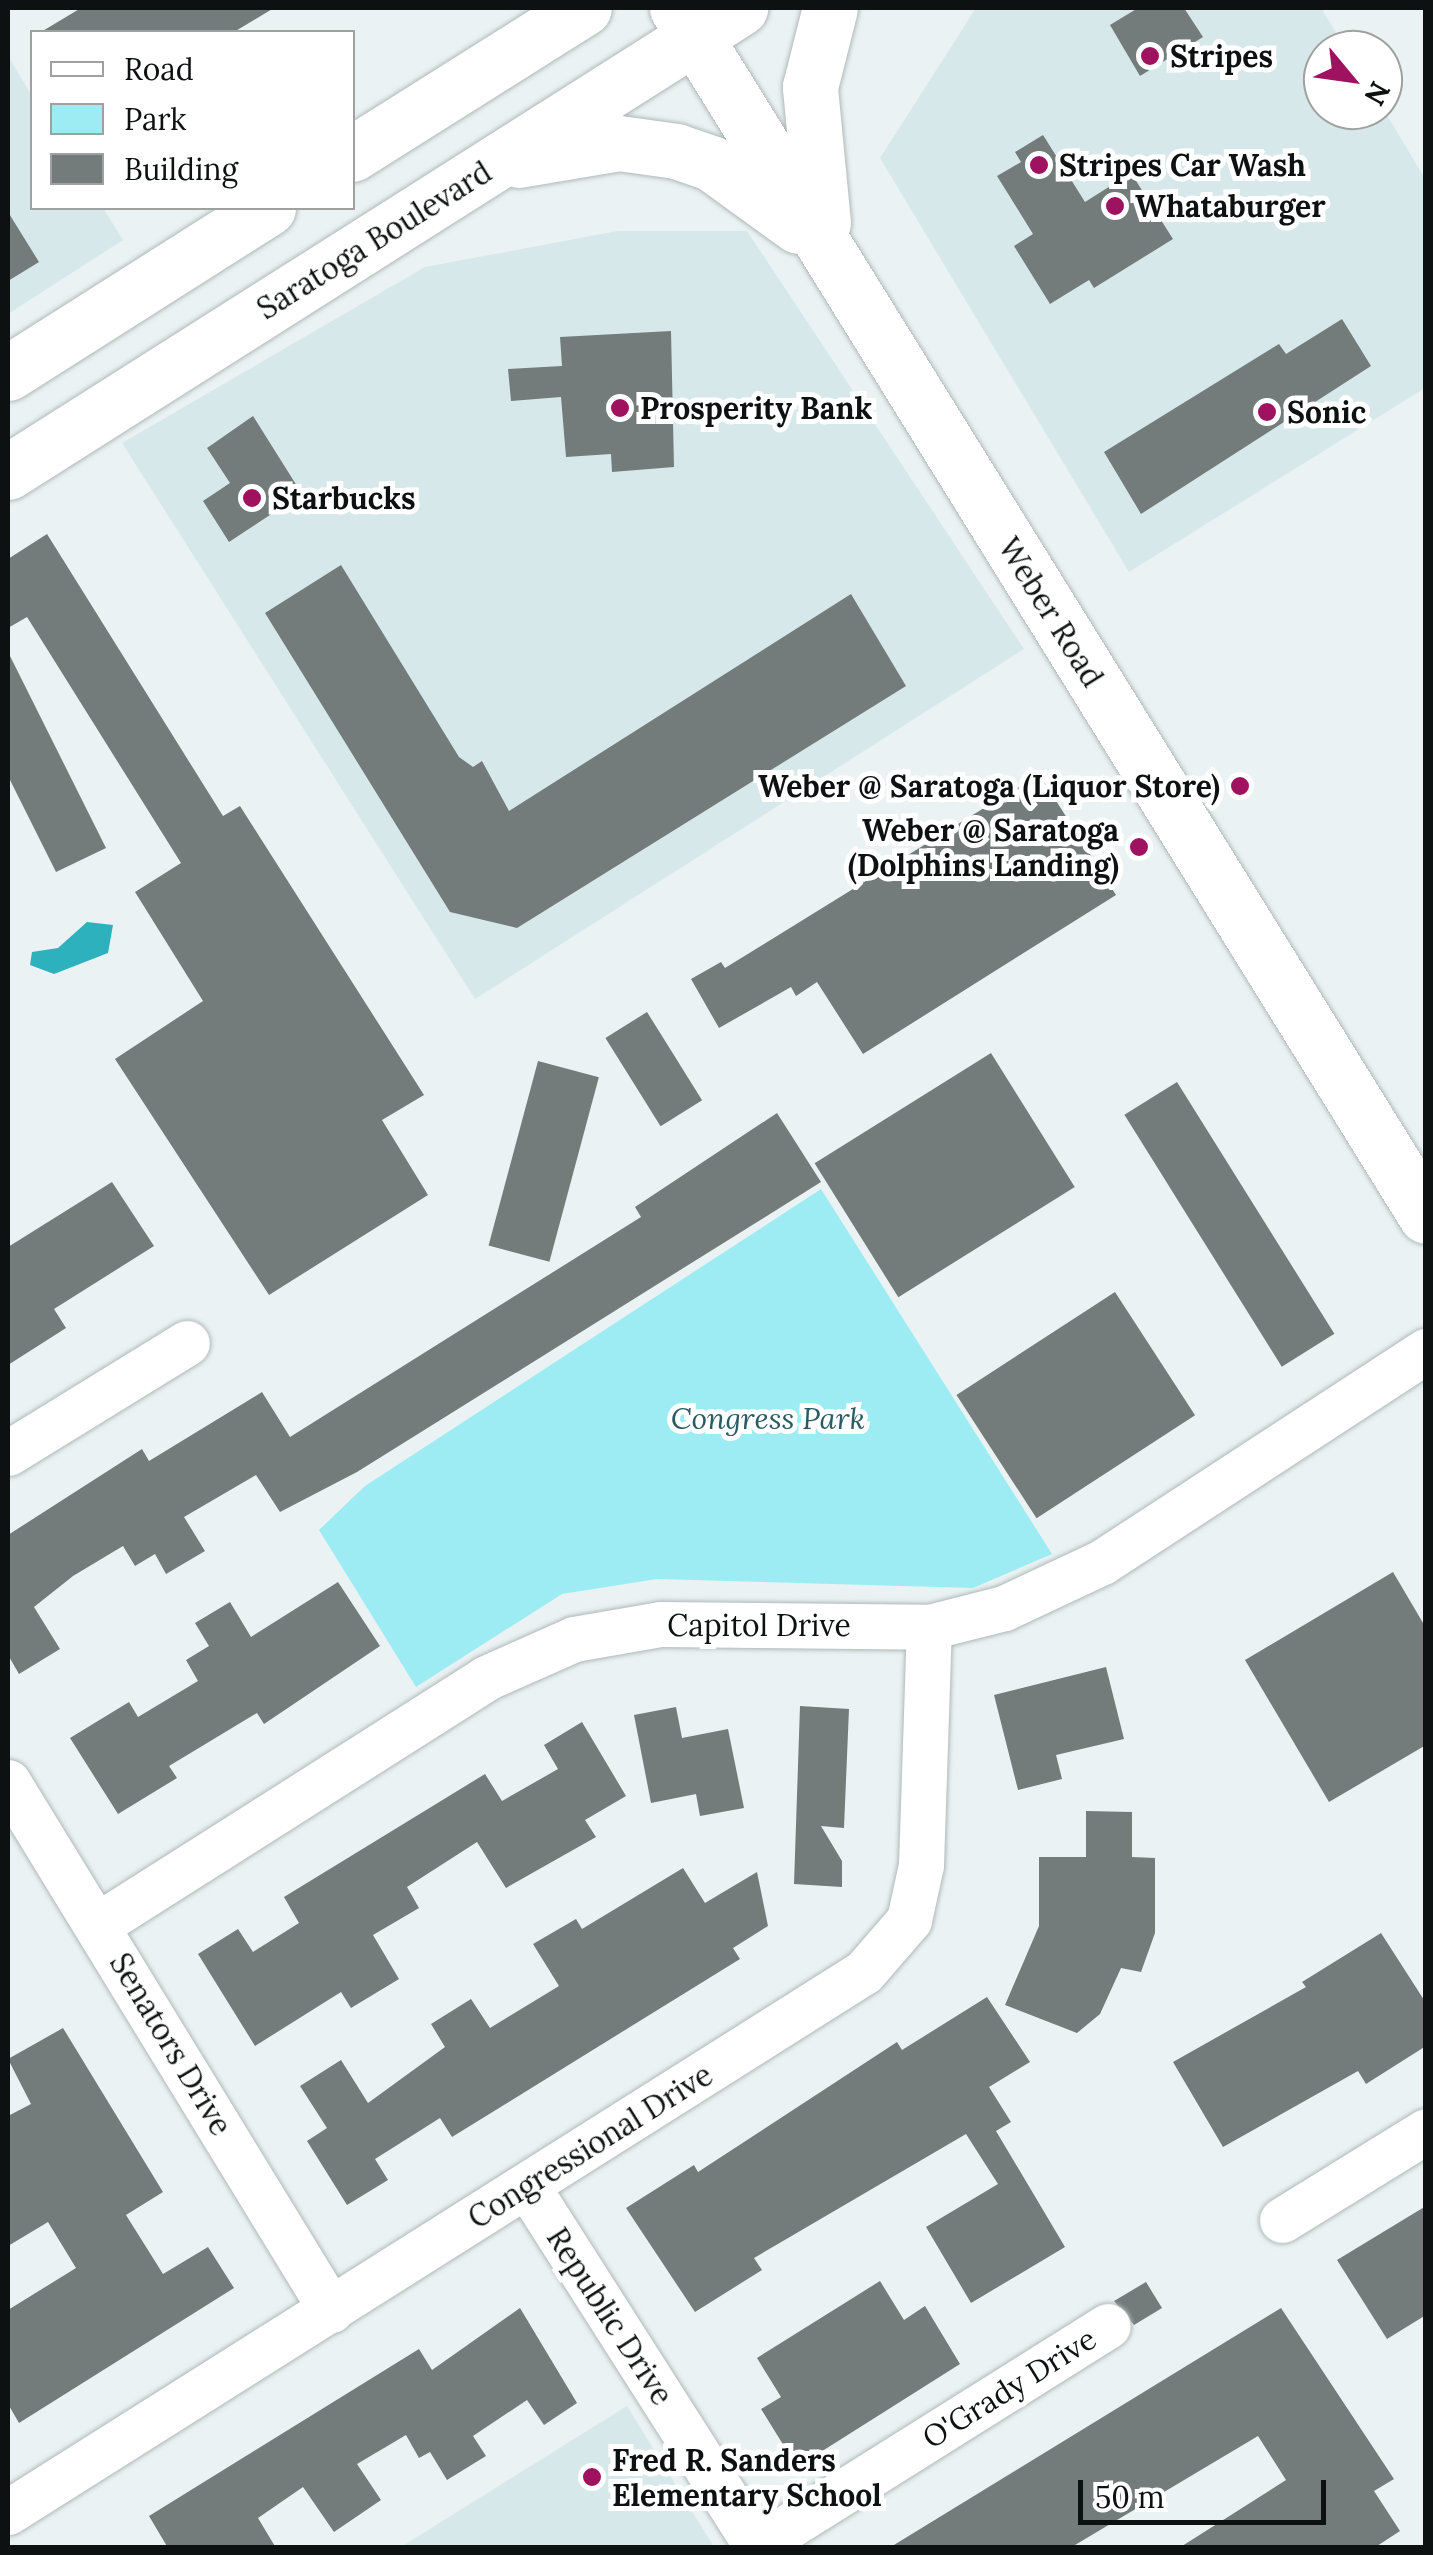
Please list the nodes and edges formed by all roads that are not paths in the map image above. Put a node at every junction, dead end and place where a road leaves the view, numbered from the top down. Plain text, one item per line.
1 (504, 8) edge
2 (584, 8) edge
3 (740, 8) edge
4 (830, 8) edge
5 (686, 22) edge
6 (439, 99) junction
7 (355, 152) edge
8 (487, 168) junction
9 (265, 210) edge
10 (828, 250) junction
11 (8, 373) edge
12 (8, 472) edge
13 (1426, 1216) edge
14 (187, 1343) dead end
15 (1426, 1351) edge
16 (8, 1453) edge
17 (929, 1627) junction
18 (8, 1782) edge
19 (99, 1924) junction
20 (1426, 2131) edge
21 (527, 2186) junction
22 (1282, 2220) dead end
23 (331, 2310) junction
24 (1108, 2326) dead end
25 (8, 2512) edge
26 (758, 2547) edge

1 - 6 main road
2 - 6 main road
3 - 5 main road, Saratoga Boulevard
4 - 10 main road
5 - 8 main road, Saratoga Boulevard
5 - 10 main road, Weber Road
6 - 7 main road
8 - 10 main road
8 - 12 main road, Saratoga Boulevard
9 - 11 main road
10 - 13 main road, Weber Road
14 - 16 street
15 - 17 street, Capitol Drive
17 - 19 street, Capitol Drive
17 - 21 street, Congressional Drive
18 - 19 street, Senators Drive
19 - 23 street, Senators Drive
20 - 22 street
21 - 23 street, Congressional Drive
21 - 26 street, Republic Drive
23 - 25 street, Congressional Drive
24 - 26 street, O'Grady Drive

